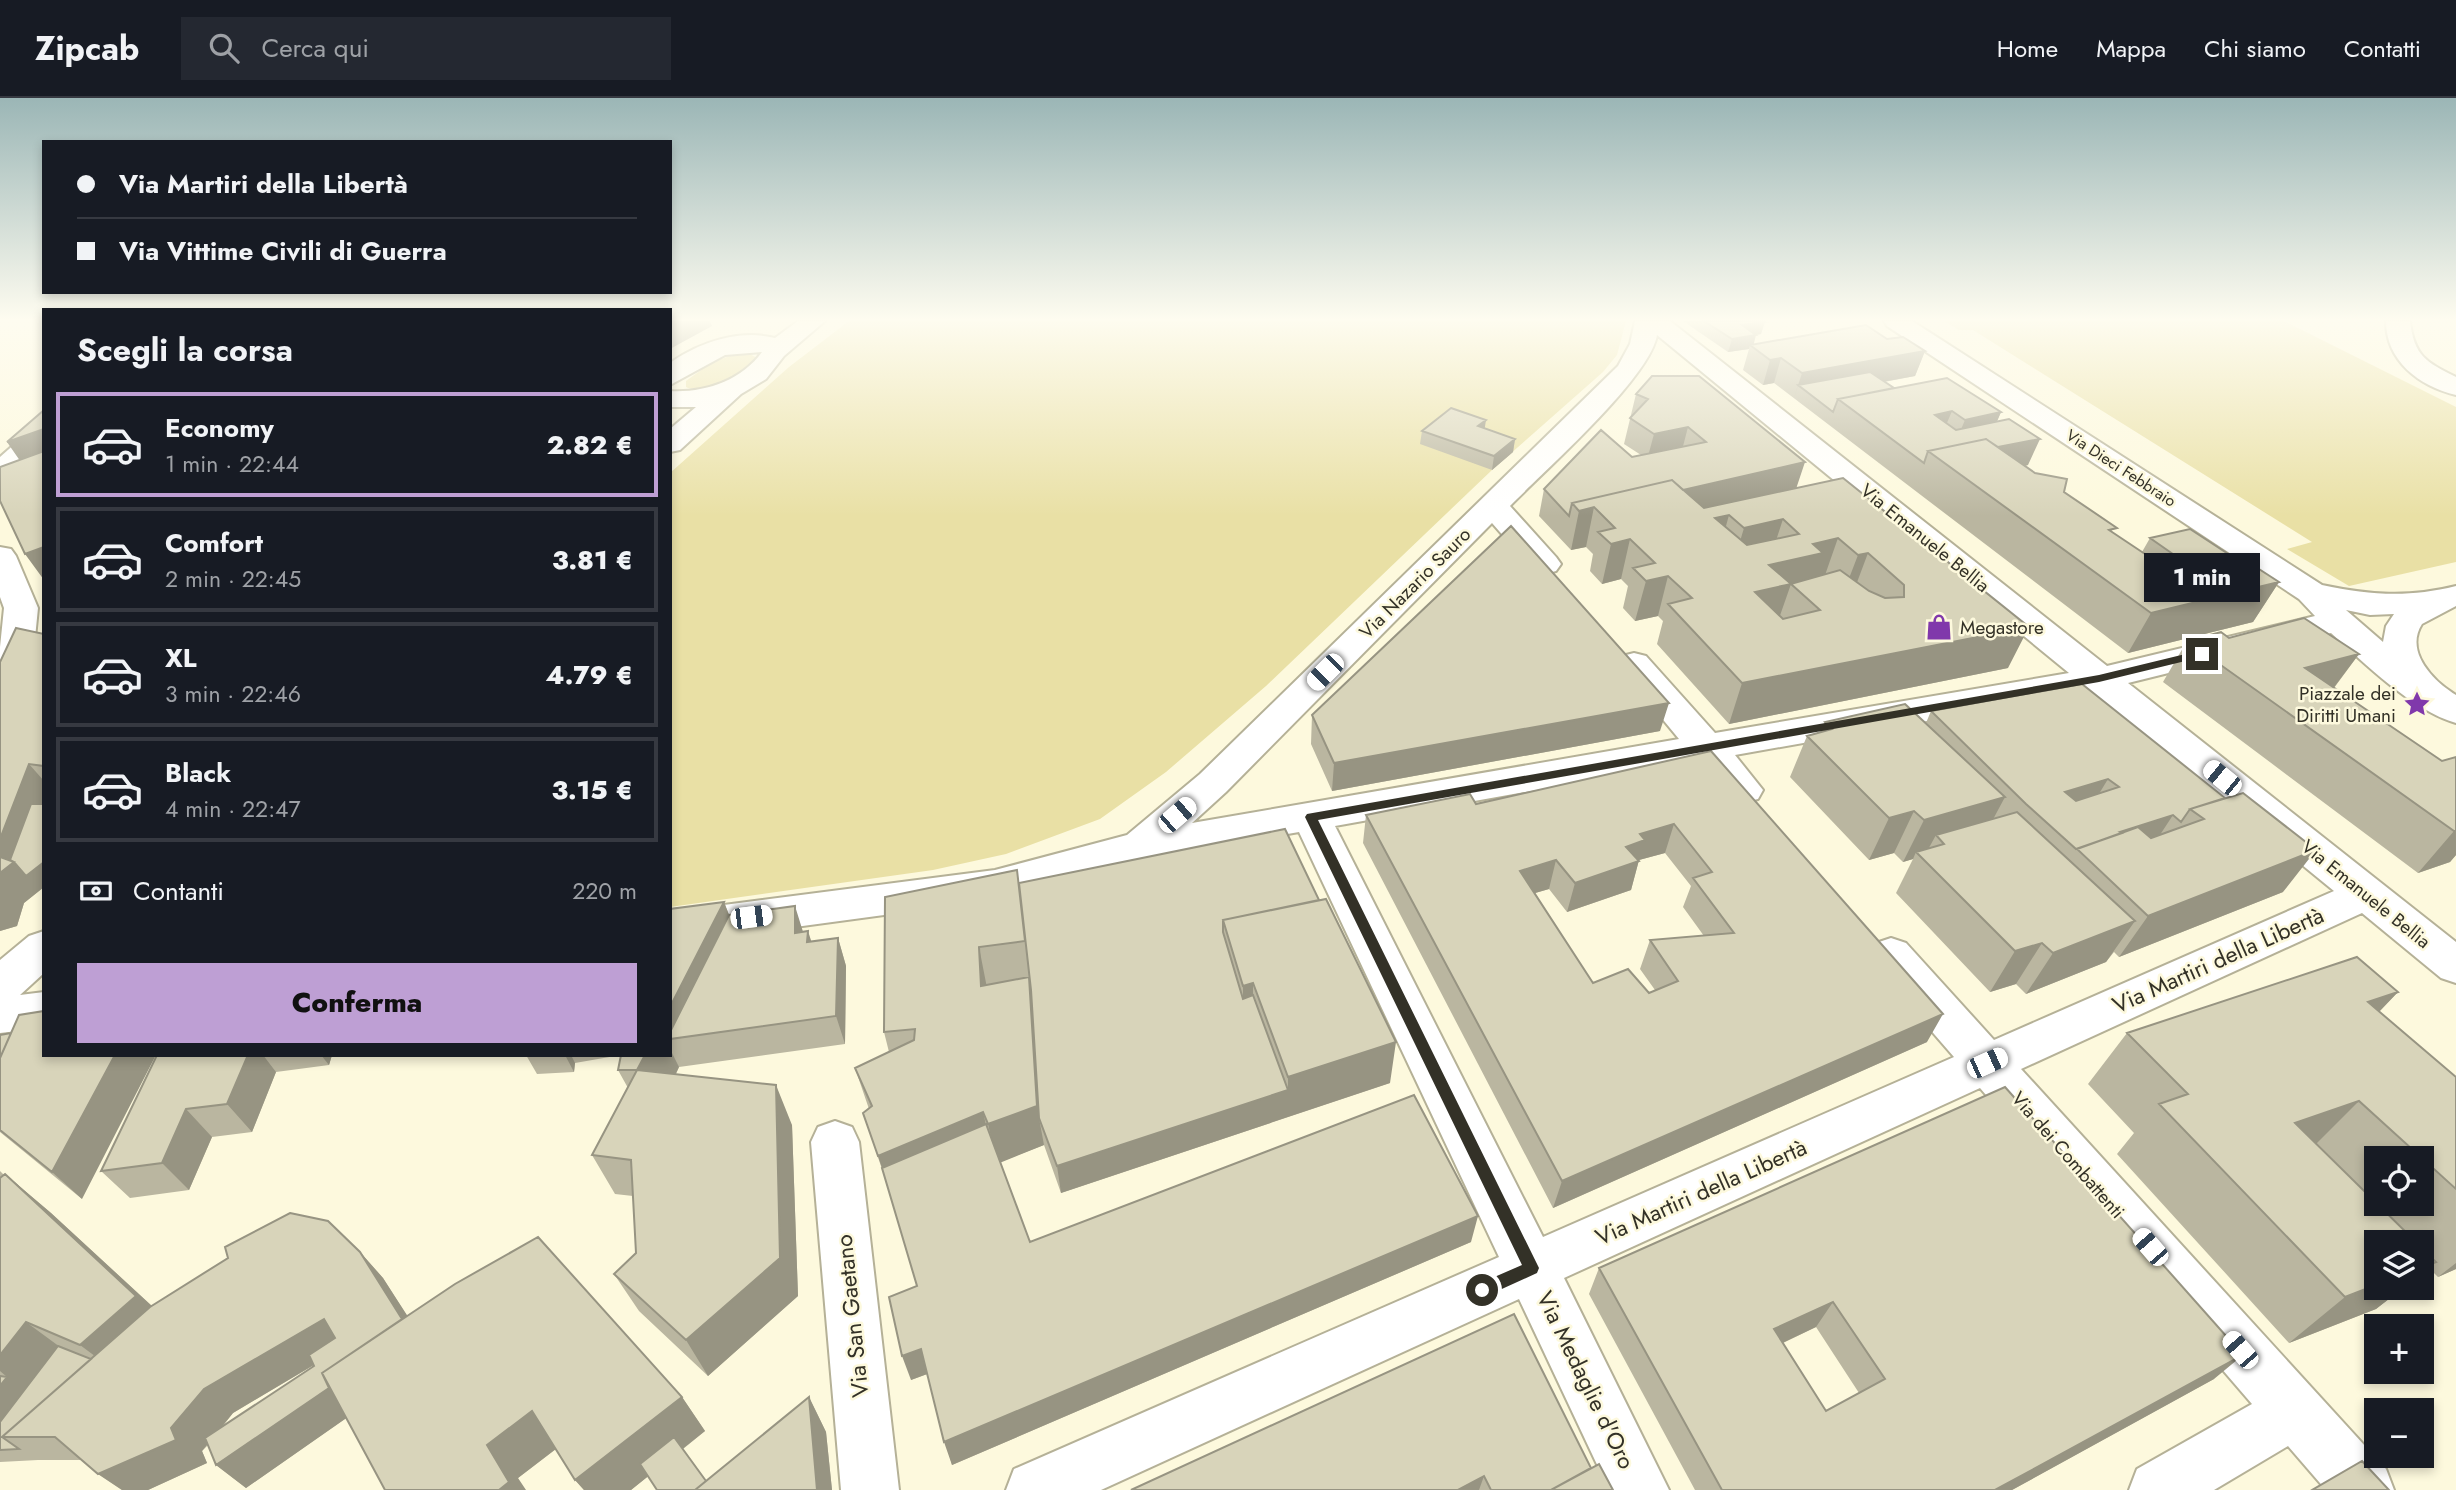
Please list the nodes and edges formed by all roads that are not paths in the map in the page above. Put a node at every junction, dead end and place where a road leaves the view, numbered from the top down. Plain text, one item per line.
1 (674, 386) edge
2 (735, 386) edge
3 (737, 386) edge
4 (1613, 386) edge
5 (1736, 386) edge
6 (1995, 386) edge
7 (42, 435) edge
8 (672, 442) edge
9 (0, 472) edge
10 (42, 472) edge
11 (0, 487) edge
12 (1493, 505) junction
13 (0, 556) edge
14 (2311, 592) junction
15 (1573, 596) edge
16 (2443, 599) edge
17 (22, 608) edge
18 (2337, 621) junction
19 (1609, 636) edge
20 (2099, 679) junction
21 (0, 687) edge
22 (2426, 693) junction
23 (2456, 711) edge
24 (1707, 747) junction
25 (1311, 817) junction
26 (1770, 819) edge
27 (1140, 846) junction
28 (2366, 894) junction
29 (1861, 921) edge
30 (672, 928) edge
31 (42, 950) edge
32 (2456, 967) edge
33 (0, 986) edge
34 (42, 1010) edge
35 (0, 1015) edge
36 (1987, 1063) junction
37 (835, 1142) dead end
38 (1531, 1268) junction
39 (2294, 1411) junction
40 (870, 1490) edge
41 (1035, 1490) edge
42 (1640, 1490) edge
43 (2158, 1490) edge
44 (2365, 1490) edge

1 - 2 street
3 - 8 street
4 - 12 street, Via Nazario Sauro
5 - 20 street, Via Emanuele Bellia
6 - 14 street, Via Dieci Febbraio
7 - 9 street
10 - 11 street
12 - 15 street
12 - 27 street, Via Nazario Sauro
13 - 17 street
14 - 16 street
14 - 18 street
16 - 22 street
17 - 21 street
18 - 20 street
18 - 22 street
19 - 24 street
20 - 24 street
20 - 28 street, Via Emanuele Bellia
22 - 23 street
24 - 25 street
24 - 26 street
25 - 27 street
25 - 38 street, Via Medaglie d'Oro
27 - 30 street, Via Nazario Sauro
28 - 32 street, Via Emanuele Bellia
28 - 36 street, Via Martiri della Libertà
29 - 36 street, Via dei Combattenti
31 - 33 street
34 - 35 street
36 - 38 street, Via Martiri della Libertà
36 - 39 street, Via dei Combattenti
37 - 40 street, Via San Gaetano
38 - 41 street, Via Martiri della Libertà
38 - 42 street, Via Medaglie d'Oro
39 - 43 street
39 - 44 street, Via dei Combattenti

